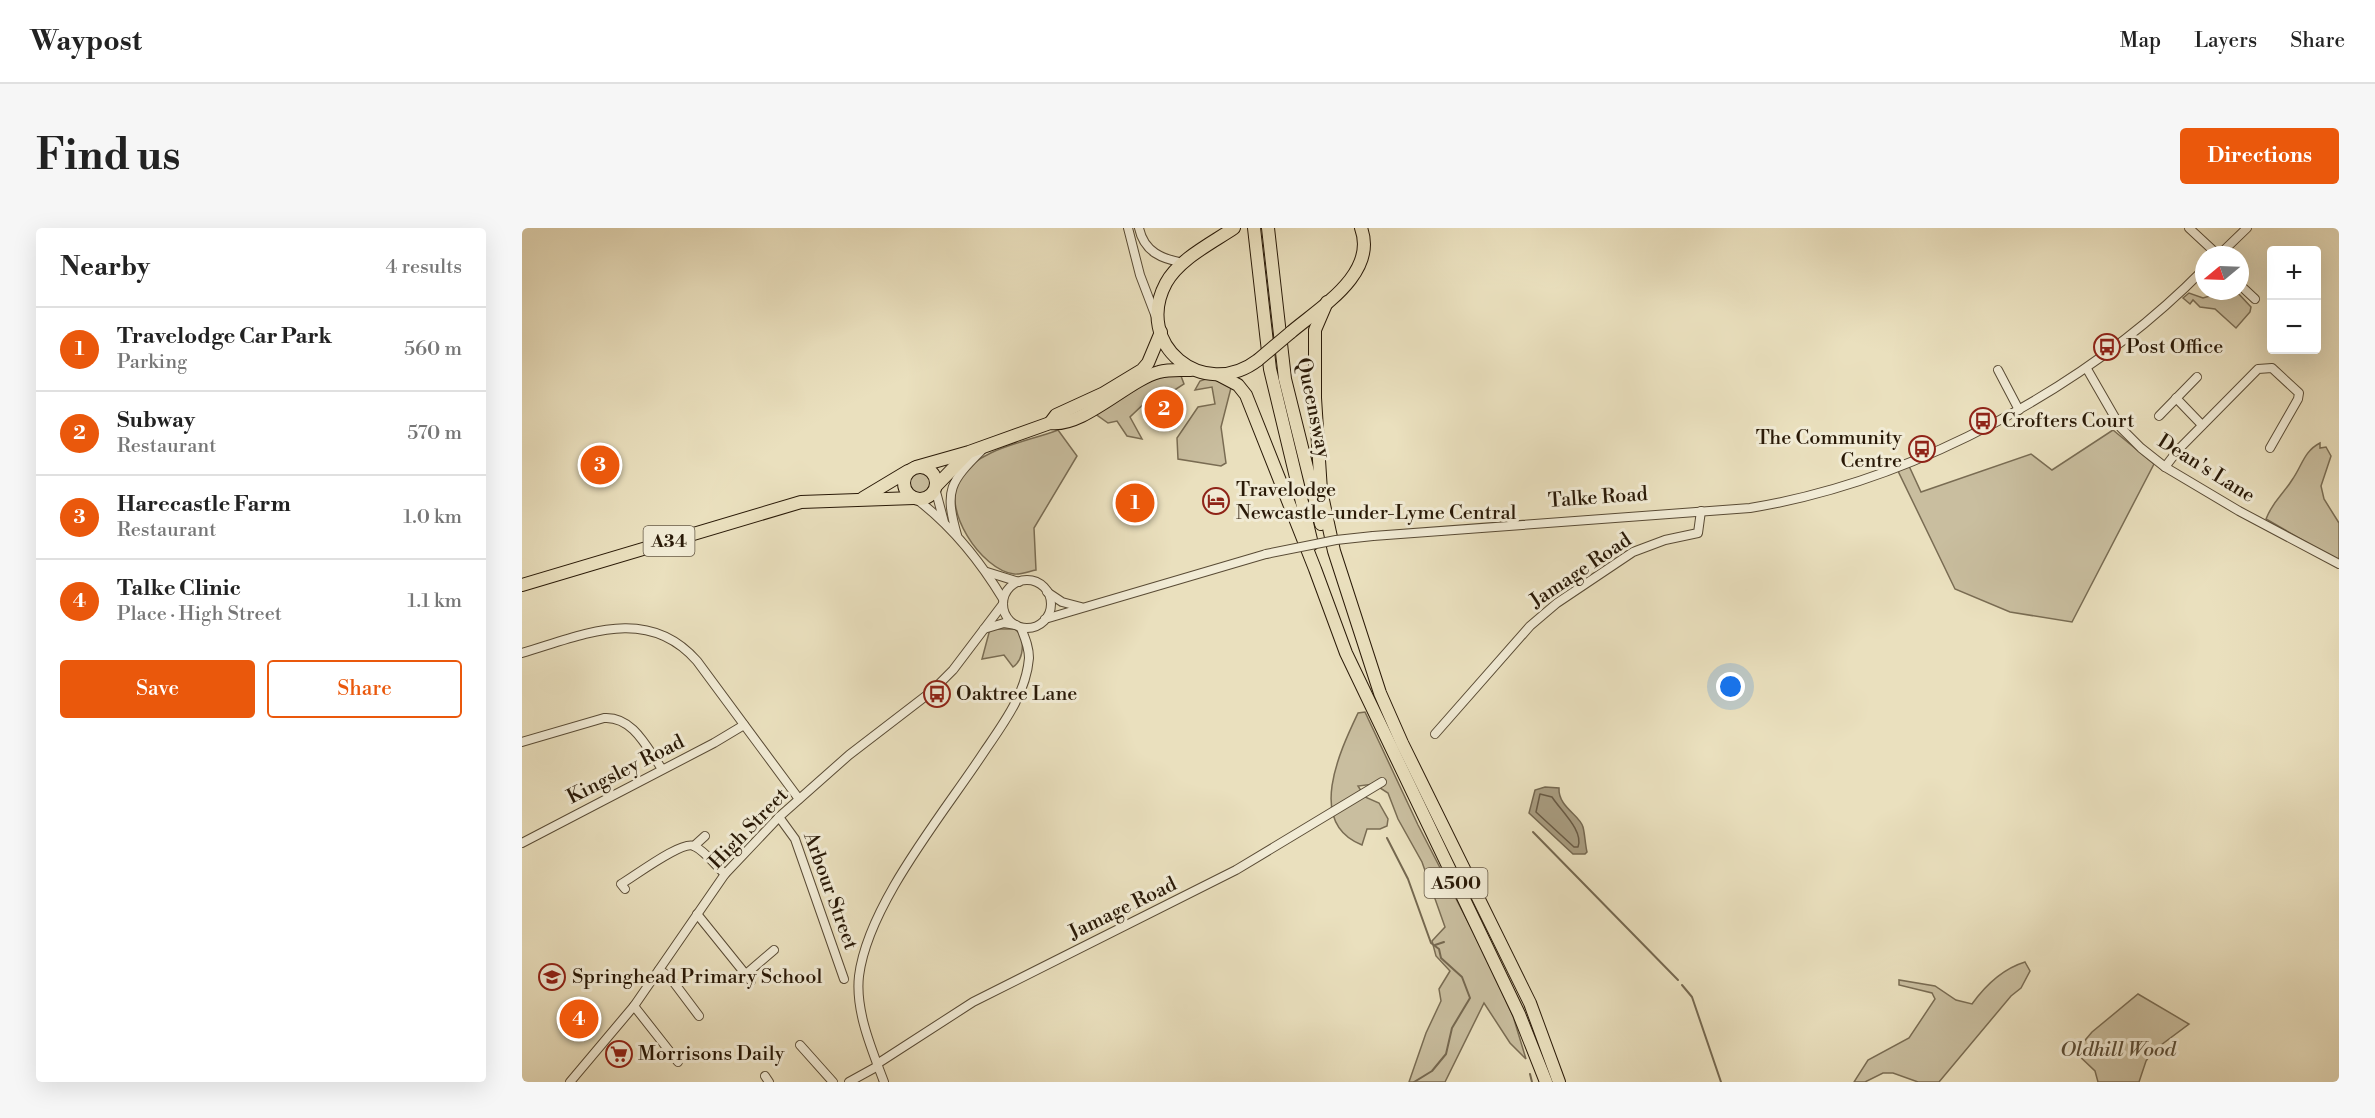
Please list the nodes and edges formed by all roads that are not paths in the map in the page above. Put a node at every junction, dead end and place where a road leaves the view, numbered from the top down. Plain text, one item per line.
1 (1128, 228) edge
2 (1139, 228) edge
3 (1217, 228) edge
4 (1233, 228) edge
5 (1254, 228) edge
6 (1268, 228) edge
7 (2189, 228) edge
8 (2247, 228) edge
9 (1363, 230) edge
10 (2209, 246) edge
11 (2228, 246) edge
12 (1207, 247) junction
13 (1184, 263) junction
14 (2195, 277) edge
15 (1327, 302) junction
16 (1160, 329) junction
17 (2087, 369) junction
18 (1191, 370) junction
19 (1998, 370) dead end
20 (1219, 375) junction
21 (2197, 377) dead end
22 (2176, 398) junction
23 (2019, 410) junction
24 (2159, 416) dead end
25 (1050, 423) junction
26 (2202, 425) junction
27 (986, 445) junction
28 (2270, 448) dead end
29 (969, 452) junction
30 (2165, 467) junction
31 (913, 469) junction
32 (935, 487) junction
33 (863, 498) junction
34 (915, 498) junction
35 (1701, 511) junction
36 (944, 523) junction
37 (959, 540) junction
38 (2339, 564) edge
39 (987, 572) junction
40 (1019, 582) junction
41 (522, 585) edge
42 (1047, 591) junction
43 (1003, 601) junction
44 (1091, 607) junction
45 (1041, 622) junction
46 (1019, 626) junction
47 (984, 629) junction
48 (1028, 646) junction
49 (522, 653) edge
50 (1363, 687) junction
51 (1380, 693) junction
52 (744, 725) junction
53 (1436, 734) dead end
54 (522, 742) edge
55 (662, 769) junction
56 (1382, 782) dead end
57 (800, 800) junction
58 (779, 817) junction
59 (705, 836) dead end
60 (522, 843) edge
61 (694, 846) junction
62 (725, 874) junction
63 (625, 889) dead end
64 (697, 914) junction
65 (774, 951) dead end
66 (659, 970) junction
67 (844, 979) dead end
68 (634, 1006) junction
69 (699, 1016) dead end
70 (801, 1045) dead end
71 (678, 1062) dead end
72 (878, 1065) junction
73 (570, 1082) edge
74 (833, 1082) edge
75 (849, 1082) edge
76 (884, 1082) edge
77 (1546, 1082) edge
78 (1559, 1082) edge

1 - 16 street
2 - 13 street
3 - 12 highway
4 - 12 highway
5 - 50 highway, Queensway / A500
6 - 51 highway, Queensway / A500
7 - 10 street
8 - 11 street
9 - 15 highway
12 - 13 highway
13 - 16 highway
14 - 17 street, Talke Road
15 - 20 highway, bridge
15 - 51 highway
16 - 18 highway
16 - 25 highway, A34
17 - 23 street, Talke Road
17 - 30 street, Dean's Lane
18 - 20 highway
18 - 25 highway, A34
19 - 23 street
20 - 50 highway
21 - 22 street
22 - 24 street
22 - 26 street
23 - 35 street, Talke Road
25 - 27 highway, A34
26 - 28 street
26 - 30 street
27 - 29 highway, A34
27 - 37 street
29 - 31 highway, A34
29 - 32 highway, A34
30 - 38 street, Dean's Lane
31 - 32 highway
31 - 33 highway, A34
31 - 34 highway
32 - 34 highway
32 - 36 street
33 - 34 highway, A34
33 - 41 highway, A34
34 - 36 street
35 - 44 street, Talke Road, bridge
35 - 53 street, Jamage Road
36 - 37 street
37 - 39 street
39 - 40 street
39 - 43 street
40 - 42 street
40 - 43 street
42 - 44 street, Talke Road
42 - 45 street
43 - 46 street
43 - 47 street, High Street
44 - 45 street, Talke Road
45 - 46 street
45 - 48 street
46 - 47 street
46 - 48 street
47 - 57 street, High Street
48 - 72 street
49 - 52 street
50 - 77 highway, A500
51 - 78 highway, A500
52 - 55 street, Kingsley Road
52 - 57 street
54 - 55 street
55 - 60 street, Kingsley Road
56 - 72 street, Jamage Road
57 - 58 street, High Street
58 - 62 street, High Street
58 - 67 street, Arbour Street
59 - 61 street
61 - 62 street
61 - 63 street
62 - 64 street, High Street
64 - 65 street
64 - 66 street, High Street
66 - 68 street, High Street
66 - 69 street
68 - 71 street
68 - 73 street, High Street
70 - 74 street
72 - 75 street, Jamage Road
72 - 76 street

